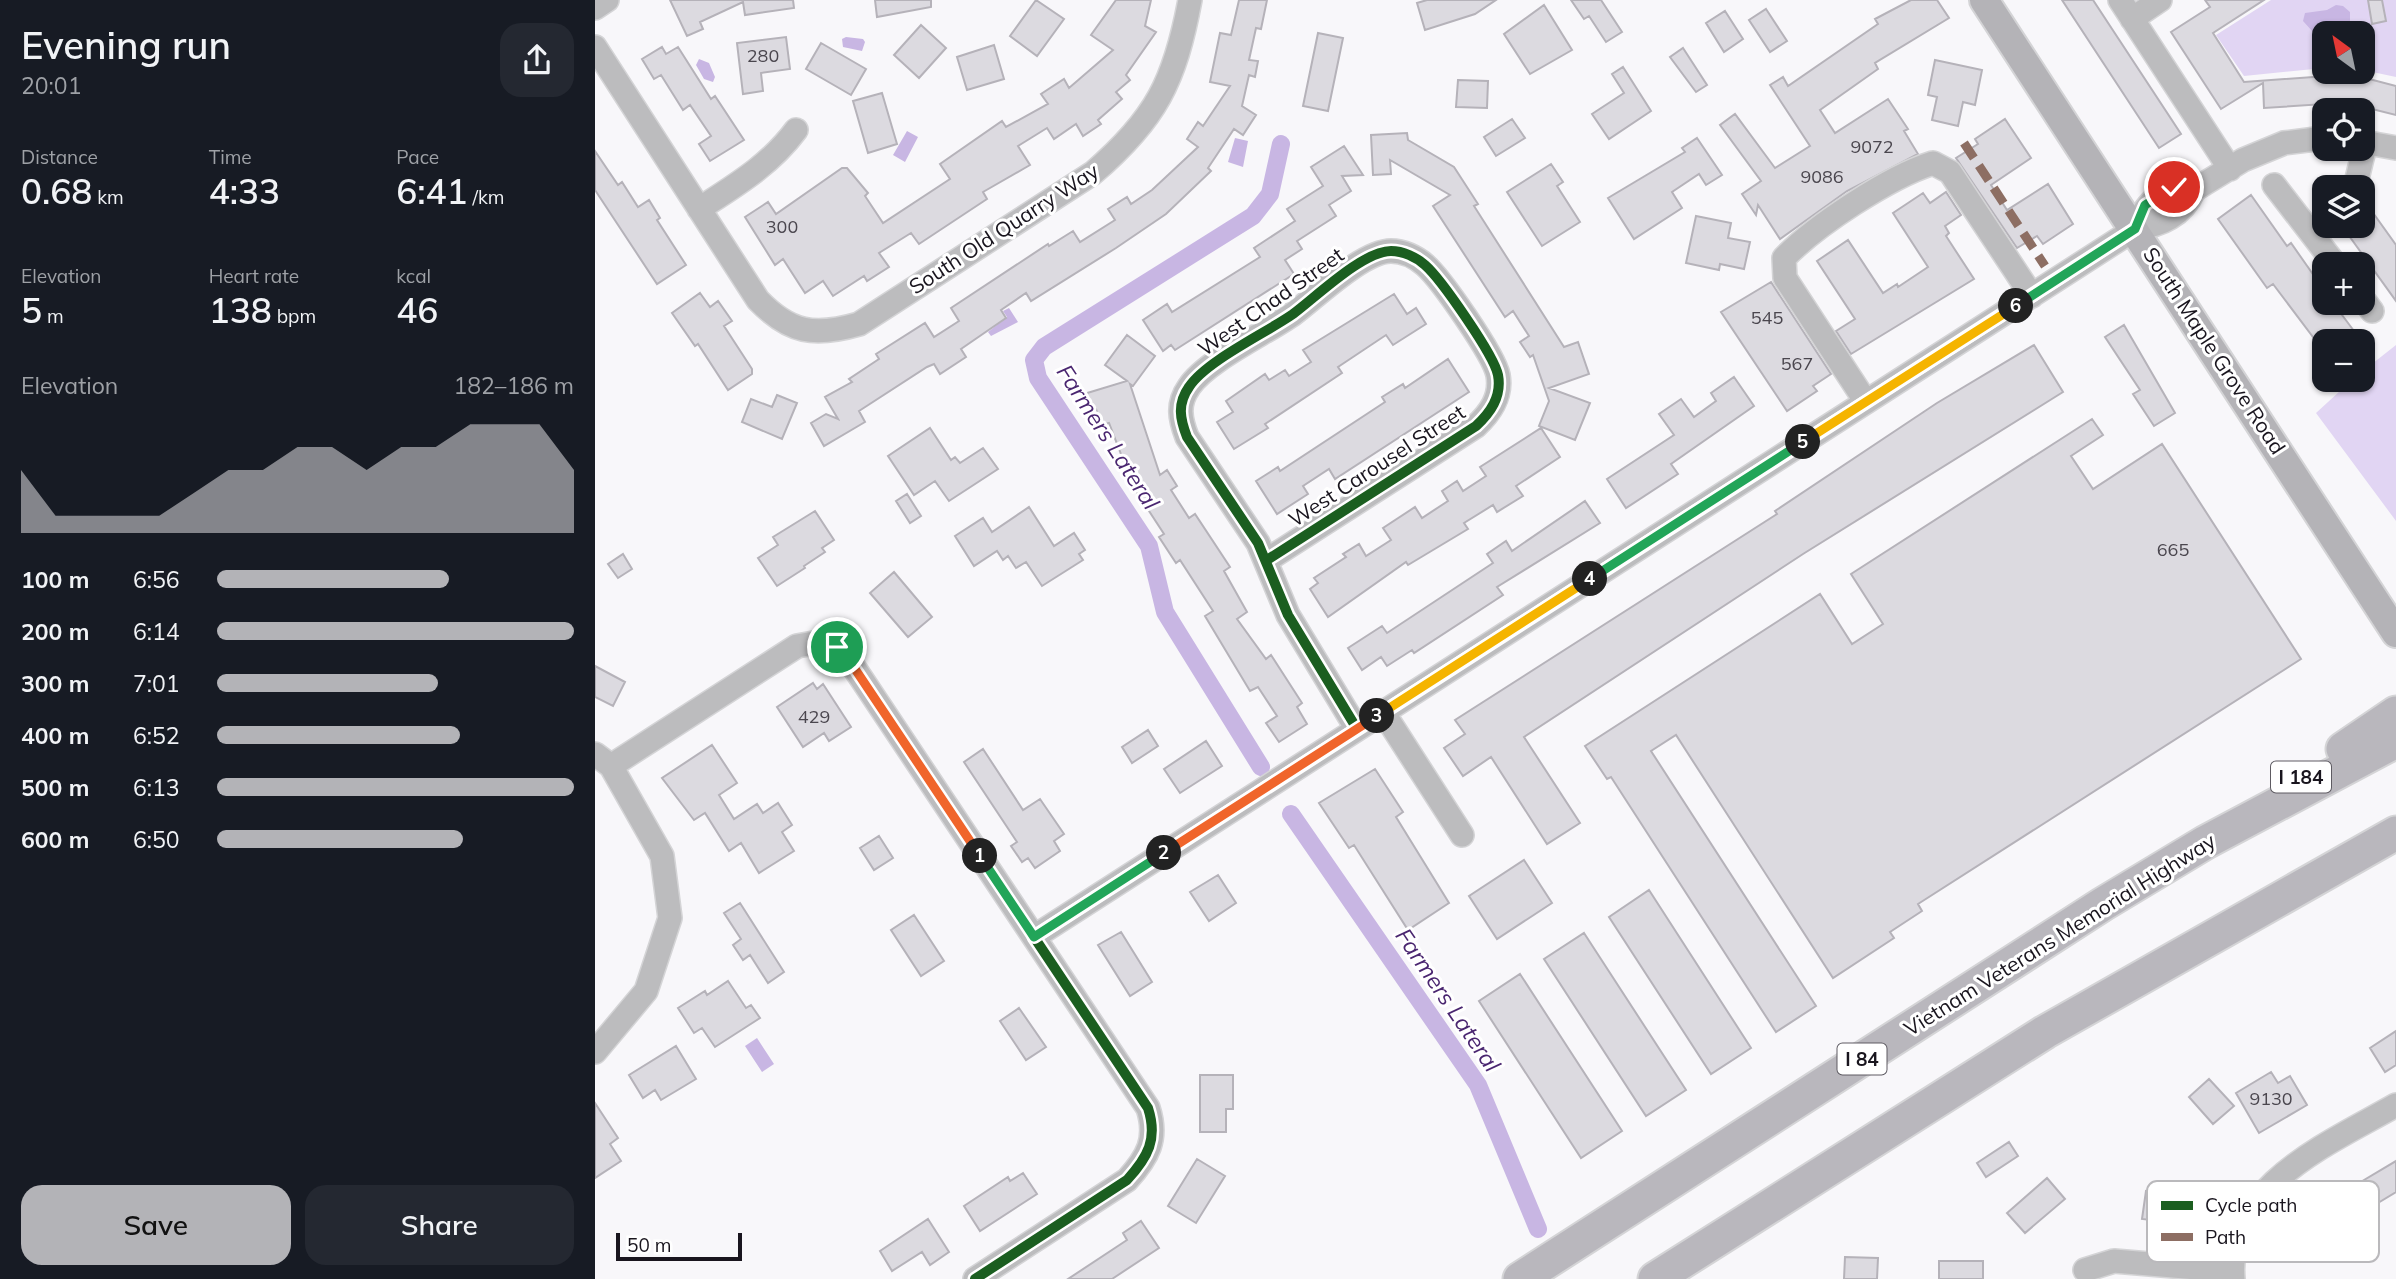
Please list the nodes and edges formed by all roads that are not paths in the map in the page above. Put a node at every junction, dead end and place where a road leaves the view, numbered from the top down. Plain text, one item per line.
1 (607, 0) edge
2 (1190, 0) edge
3 (1984, 0) edge
4 (2160, 0) edge
5 (595, 8) edge
6 (2126, 9) edge
7 (595, 47) edge
8 (796, 130) dead end
9 (2312, 140) edge
10 (2375, 144) edge
11 (2396, 148) edge
12 (2230, 169) junction
13 (2274, 185) dead end
14 (699, 209) junction
15 (2312, 223) edge
16 (2135, 229) junction
17 (2032, 296) junction
18 (1497, 395) joint
19 (1866, 402) junction
20 (1267, 560) junction
21 (2393, 628) edge
22 (1383, 712) junction
23 (2396, 712) edge
24 (1357, 729) junction
25 (2396, 741) edge
26 (603, 760) edge
27 (2396, 833) edge
28 (1462, 835) dead end
29 (2206, 842) junction
30 (1034, 937) junction
31 (595, 1052) edge
32 (2396, 1105) edge
33 (2275, 1181) edge
34 (2085, 1270) dead end
35 (2232, 1275) edge
36 (975, 1279) edge
37 (1520, 1279) edge
38 (1655, 1279) edge

1 - 5 street
2 - 14 street, South Old Quarry Way
3 - 16 main road, South Maple Grove Road
4 - 6 street
6 - 12 street
7 - 14 street
8 - 14 street
9 - 12 street
10 - 11 street
12 - 16 street
13 - 15 street
16 - 17 street
16 - 21 main road, South Maple Grove Road
17 - 19 street
17 - 19 street
18 - 20 street, West Carousel Street
18 - 20 street, West Chad Street
19 - 22 street
20 - 24 street
22 - 24 street
22 - 28 street
23 - 29 highway, I 184
24 - 30 street
25 - 29 highway, Vietnam Veterans Memorial Highway / I 84
26 - 30 street
26 - 31 street
27 - 38 highway
29 - 37 highway, Vietnam Veterans Memorial Highway / I 84
30 - 36 street
32 - 33 street
34 - 35 street

